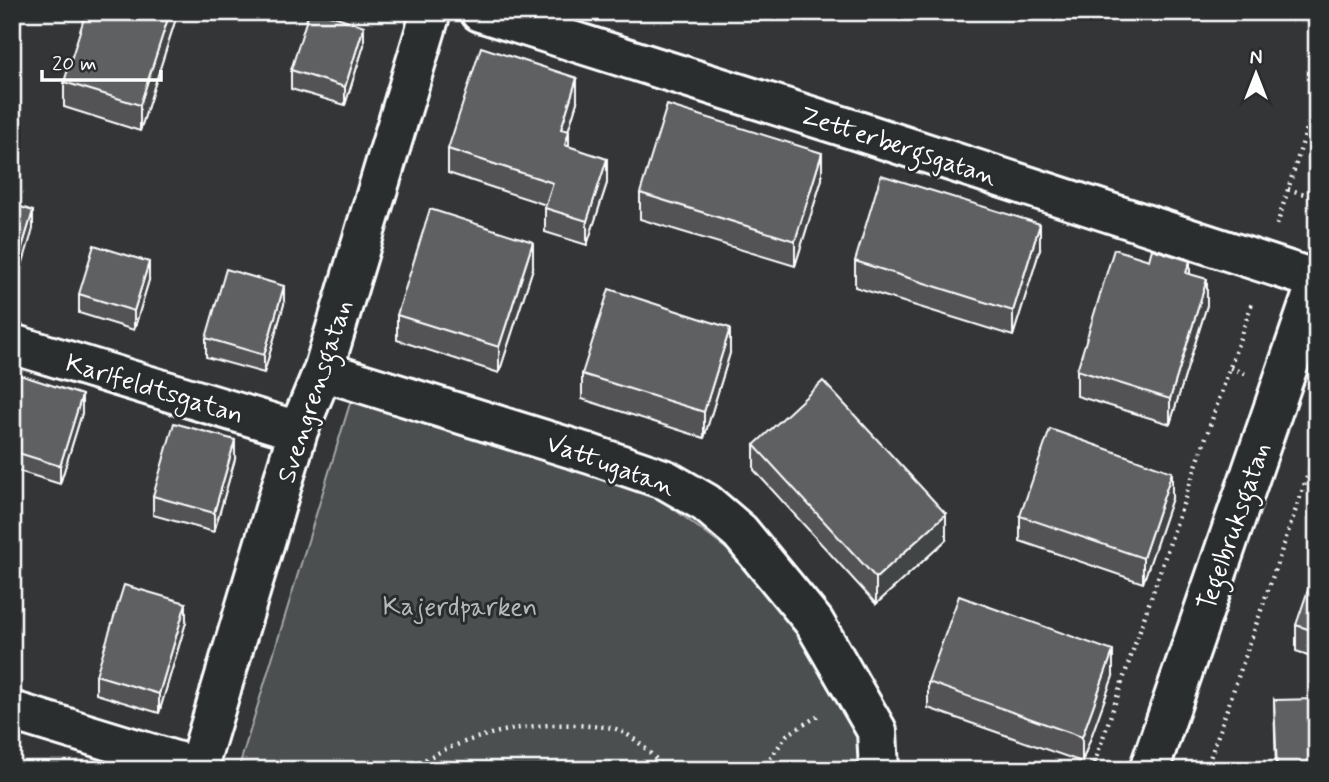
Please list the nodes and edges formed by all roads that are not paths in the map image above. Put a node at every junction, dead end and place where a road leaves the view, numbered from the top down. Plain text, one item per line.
1 (431, 12) edge
2 (480, 12) edge
3 (1317, 281) edge
4 (12, 344) edge
5 (323, 371) junction
6 (298, 431) junction
7 (12, 710) edge
8 (197, 769) edge
9 (879, 770) edge
10 (1149, 770) edge

1 - 5 street, Svengrensgatan
2 - 3 street, Zetterbergsgatan
3 - 10 street, Tegelbruksgatan
4 - 6 street, Karlfeldtsgatan
5 - 6 street, Svengrensgatan
5 - 9 street, Vattugatan
6 - 8 street, Svengrensgatan
7 - 8 street

